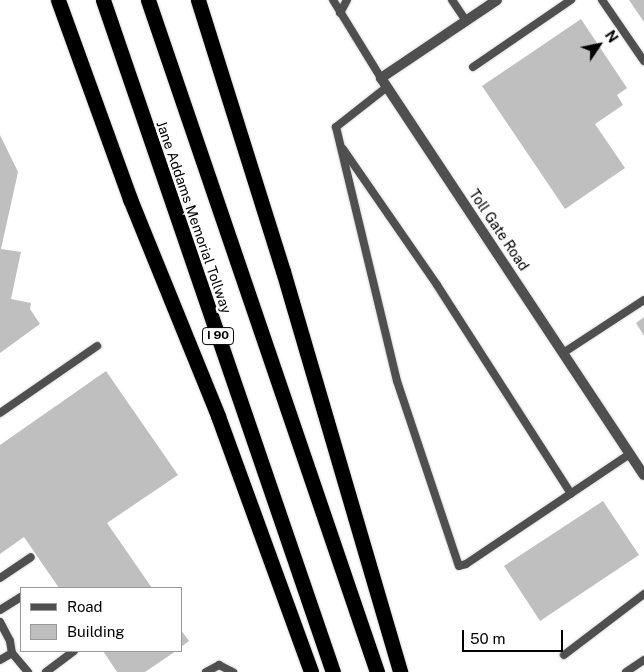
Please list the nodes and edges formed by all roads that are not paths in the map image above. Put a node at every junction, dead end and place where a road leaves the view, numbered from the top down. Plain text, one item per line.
1 (58, 0) edge
2 (103, 0) edge
3 (148, 0) edge
4 (198, 0) edge
5 (332, 0) edge
6 (347, 0) edge
7 (452, 0) edge
8 (497, 0) edge
9 (571, 0) edge
10 (602, 0) edge
11 (340, 12) junction
12 (466, 21) junction
13 (644, 61) edge
14 (472, 67) dead end
15 (381, 78) junction
16 (388, 87) junction
17 (340, 145) junction
18 (644, 300) edge
19 (97, 346) dead end
20 (563, 353) junction
21 (0, 413) edge
22 (630, 454) junction
23 (644, 475) edge
24 (571, 494) junction
25 (31, 557) dead end
26 (0, 578) edge
27 (644, 594) edge
28 (20, 598) edge
29 (0, 610) edge
30 (0, 622) edge
31 (73, 652) edge
32 (12, 653) junction
33 (564, 654) dead end
34 (0, 660) edge
35 (644, 660) edge
36 (28, 672) edge
37 (46, 672) edge
38 (206, 672) edge
39 (233, 672) edge
40 (311, 672) edge
41 (333, 672) edge
42 (377, 672) edge
43 (400, 672) edge
44 (626, 672) edge

1 - 40 highway
2 - 41 highway, Jane Addams Memorial Tollway / I 90
3 - 42 highway, Jane Addams Memorial Tollway
4 - 43 highway
5 - 11 lane, Toll Gate Road
6 - 11 lane
7 - 12 lane
8 - 12 street
9 - 14 lane
10 - 13 lane
11 - 15 lane, Toll Gate Road
12 - 15 street
15 - 16 street, Toll Gate Road
16 - 17 lane
16 - 20 street, Toll Gate Road
17 - 24 lane
17 - 24 lane
18 - 20 lane
19 - 21 lane
20 - 22 street, Toll Gate Road
22 - 23 street, Toll Gate Road
22 - 24 lane
25 - 26 lane
27 - 33 lane
28 - 29 lane
30 - 32 lane
31 - 37 lane
32 - 34 lane
32 - 36 lane
35 - 44 lane
38 - 39 lane

